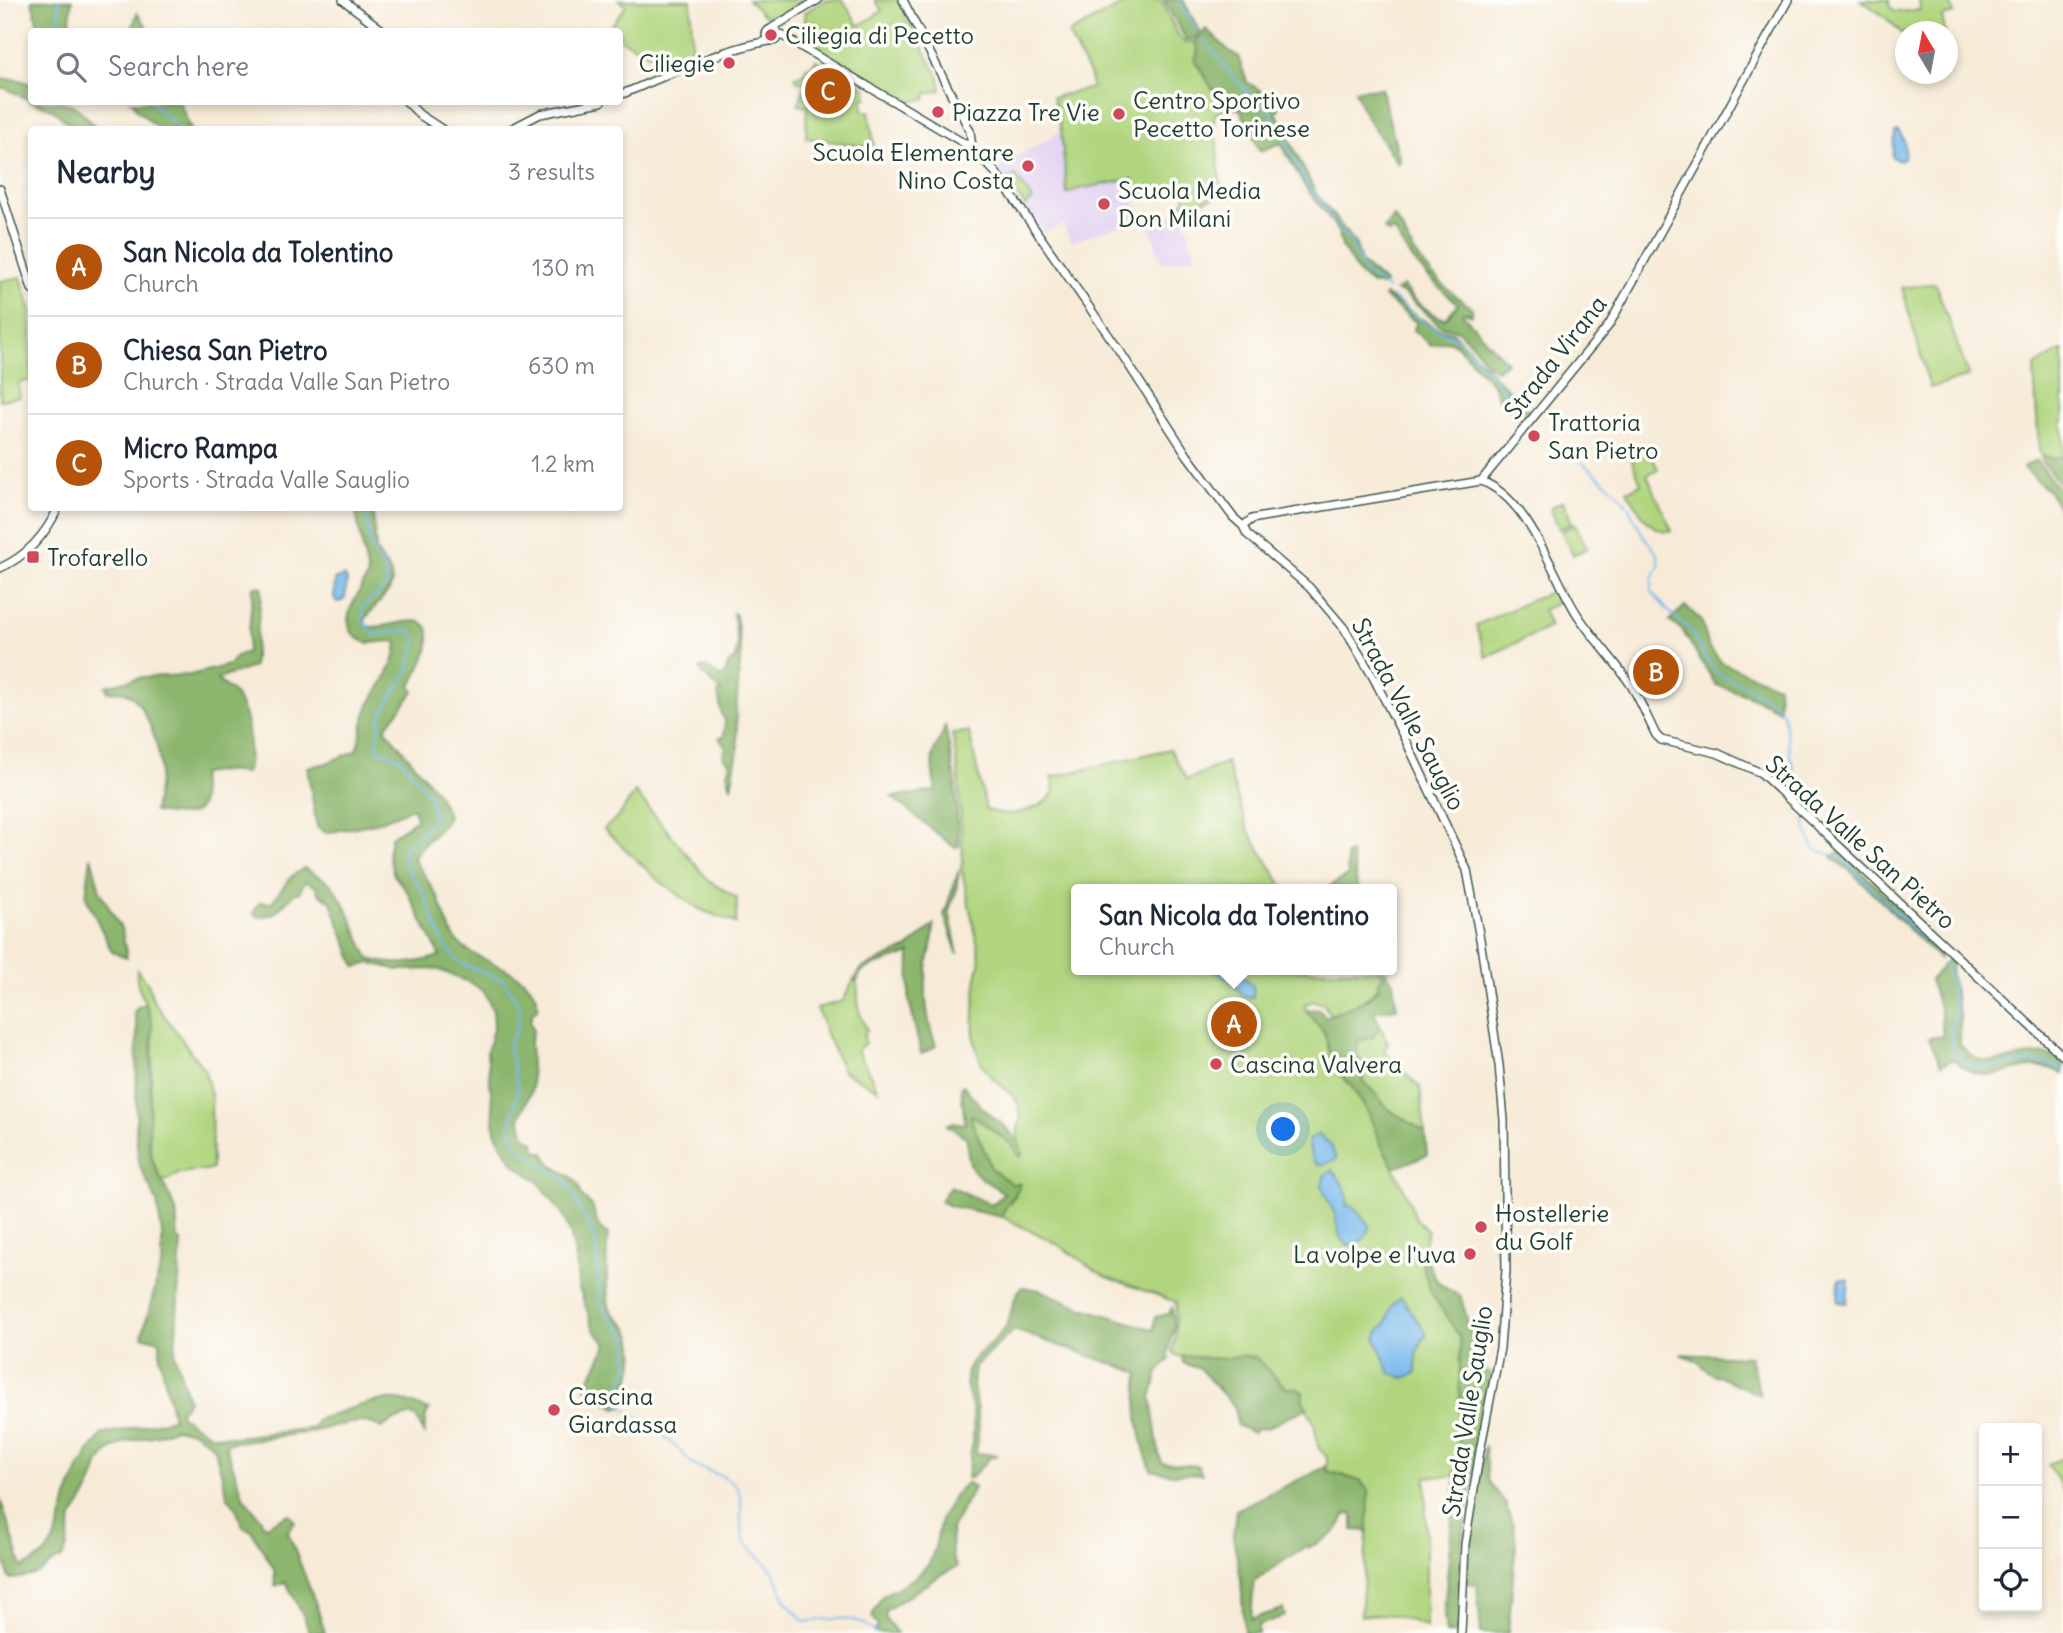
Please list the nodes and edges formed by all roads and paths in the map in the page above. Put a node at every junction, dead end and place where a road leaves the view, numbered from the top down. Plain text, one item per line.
1 (343, 0) edge
2 (818, 0) edge
3 (903, 0) edge
4 (1788, 0) edge
5 (380, 28) edge
6 (774, 33) junction
7 (623, 94) edge
8 (410, 105) edge
9 (588, 105) edge
10 (437, 126) edge
11 (517, 126) edge
12 (972, 148) junction
13 (0, 189) edge
14 (28, 276) edge
15 (1481, 481) junction
16 (56, 511) edge
17 (1242, 526) junction
18 (0, 568) edge
19 (2063, 1056) edge
20 (1461, 1633) edge

1 - 5 street
2 - 6 street
3 - 12 street
4 - 15 street, Strada Virana
6 - 7 street
6 - 12 street, Strada Valle Sauglio
8 - 10 street
9 - 11 street
12 - 17 street, Strada Valle Sauglio
13 - 14 street
15 - 17 street
15 - 19 street, Strada Valle San Pietro
16 - 18 street
17 - 20 street, Strada Valle Sauglio

